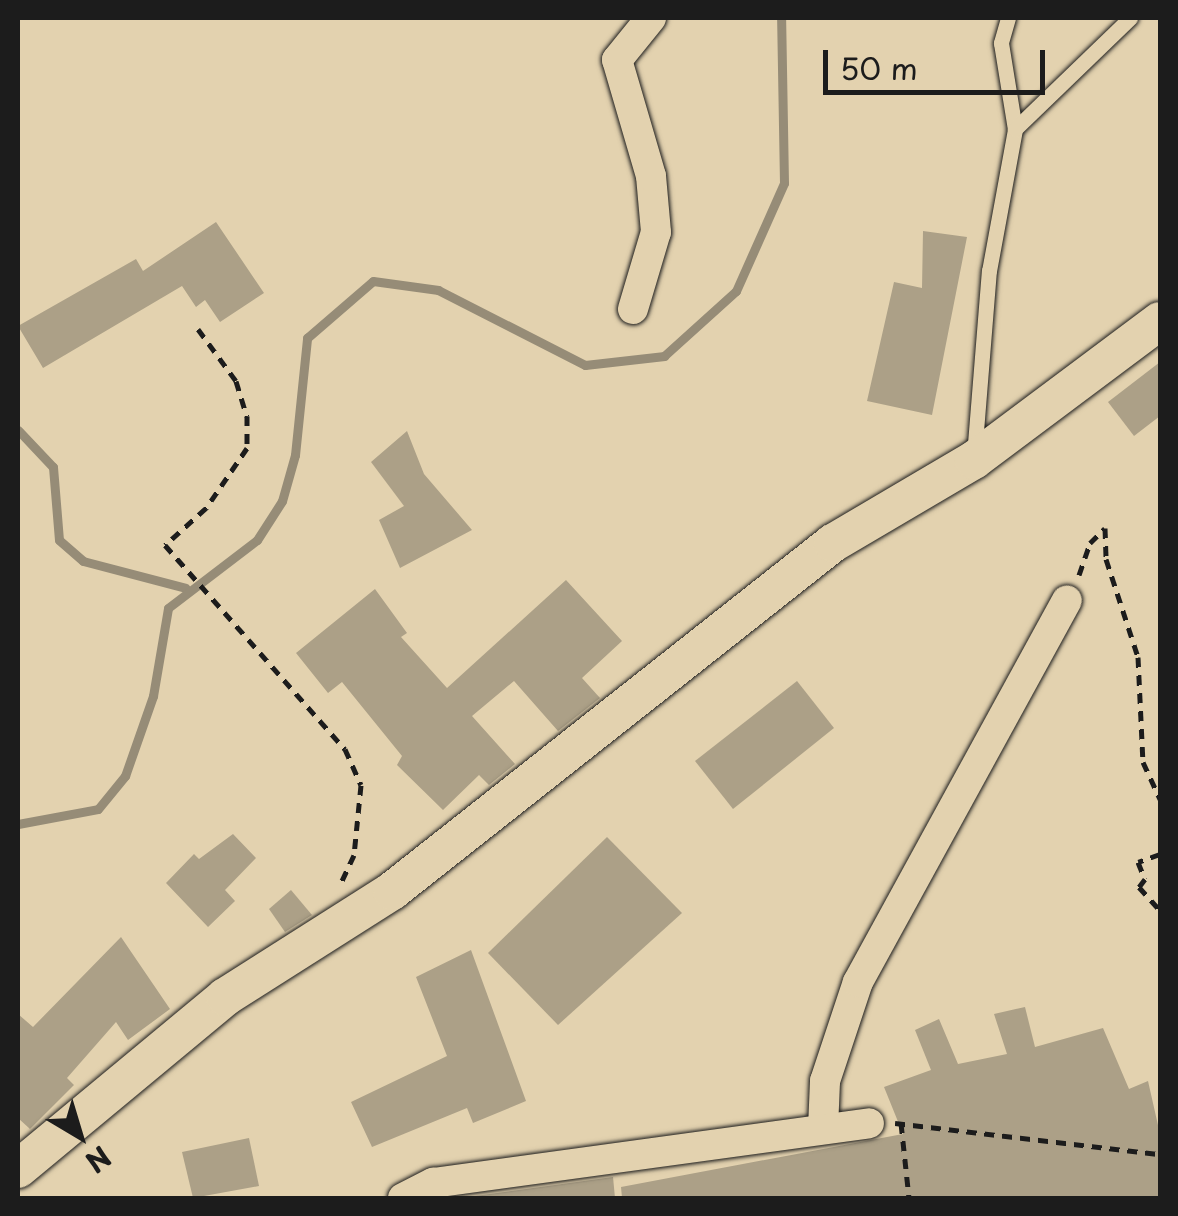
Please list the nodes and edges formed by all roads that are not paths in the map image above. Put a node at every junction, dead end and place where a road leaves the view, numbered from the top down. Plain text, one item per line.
1 (651, 18) edge
2 (1008, 18) edge
3 (1130, 18) edge
4 (1015, 129) junction
5 (633, 309) dead end
6 (1160, 322) edge
7 (974, 460) junction
8 (1066, 600) road end
9 (869, 1123) road end
10 (824, 1129) junction
11 (18, 1169) edge
12 (403, 1198) edge

1 - 5 street
2 - 4 lane
3 - 4 lane
4 - 7 lane
6 - 7 street
7 - 11 street
8 - 10 street
9 - 10 street
10 - 12 street

